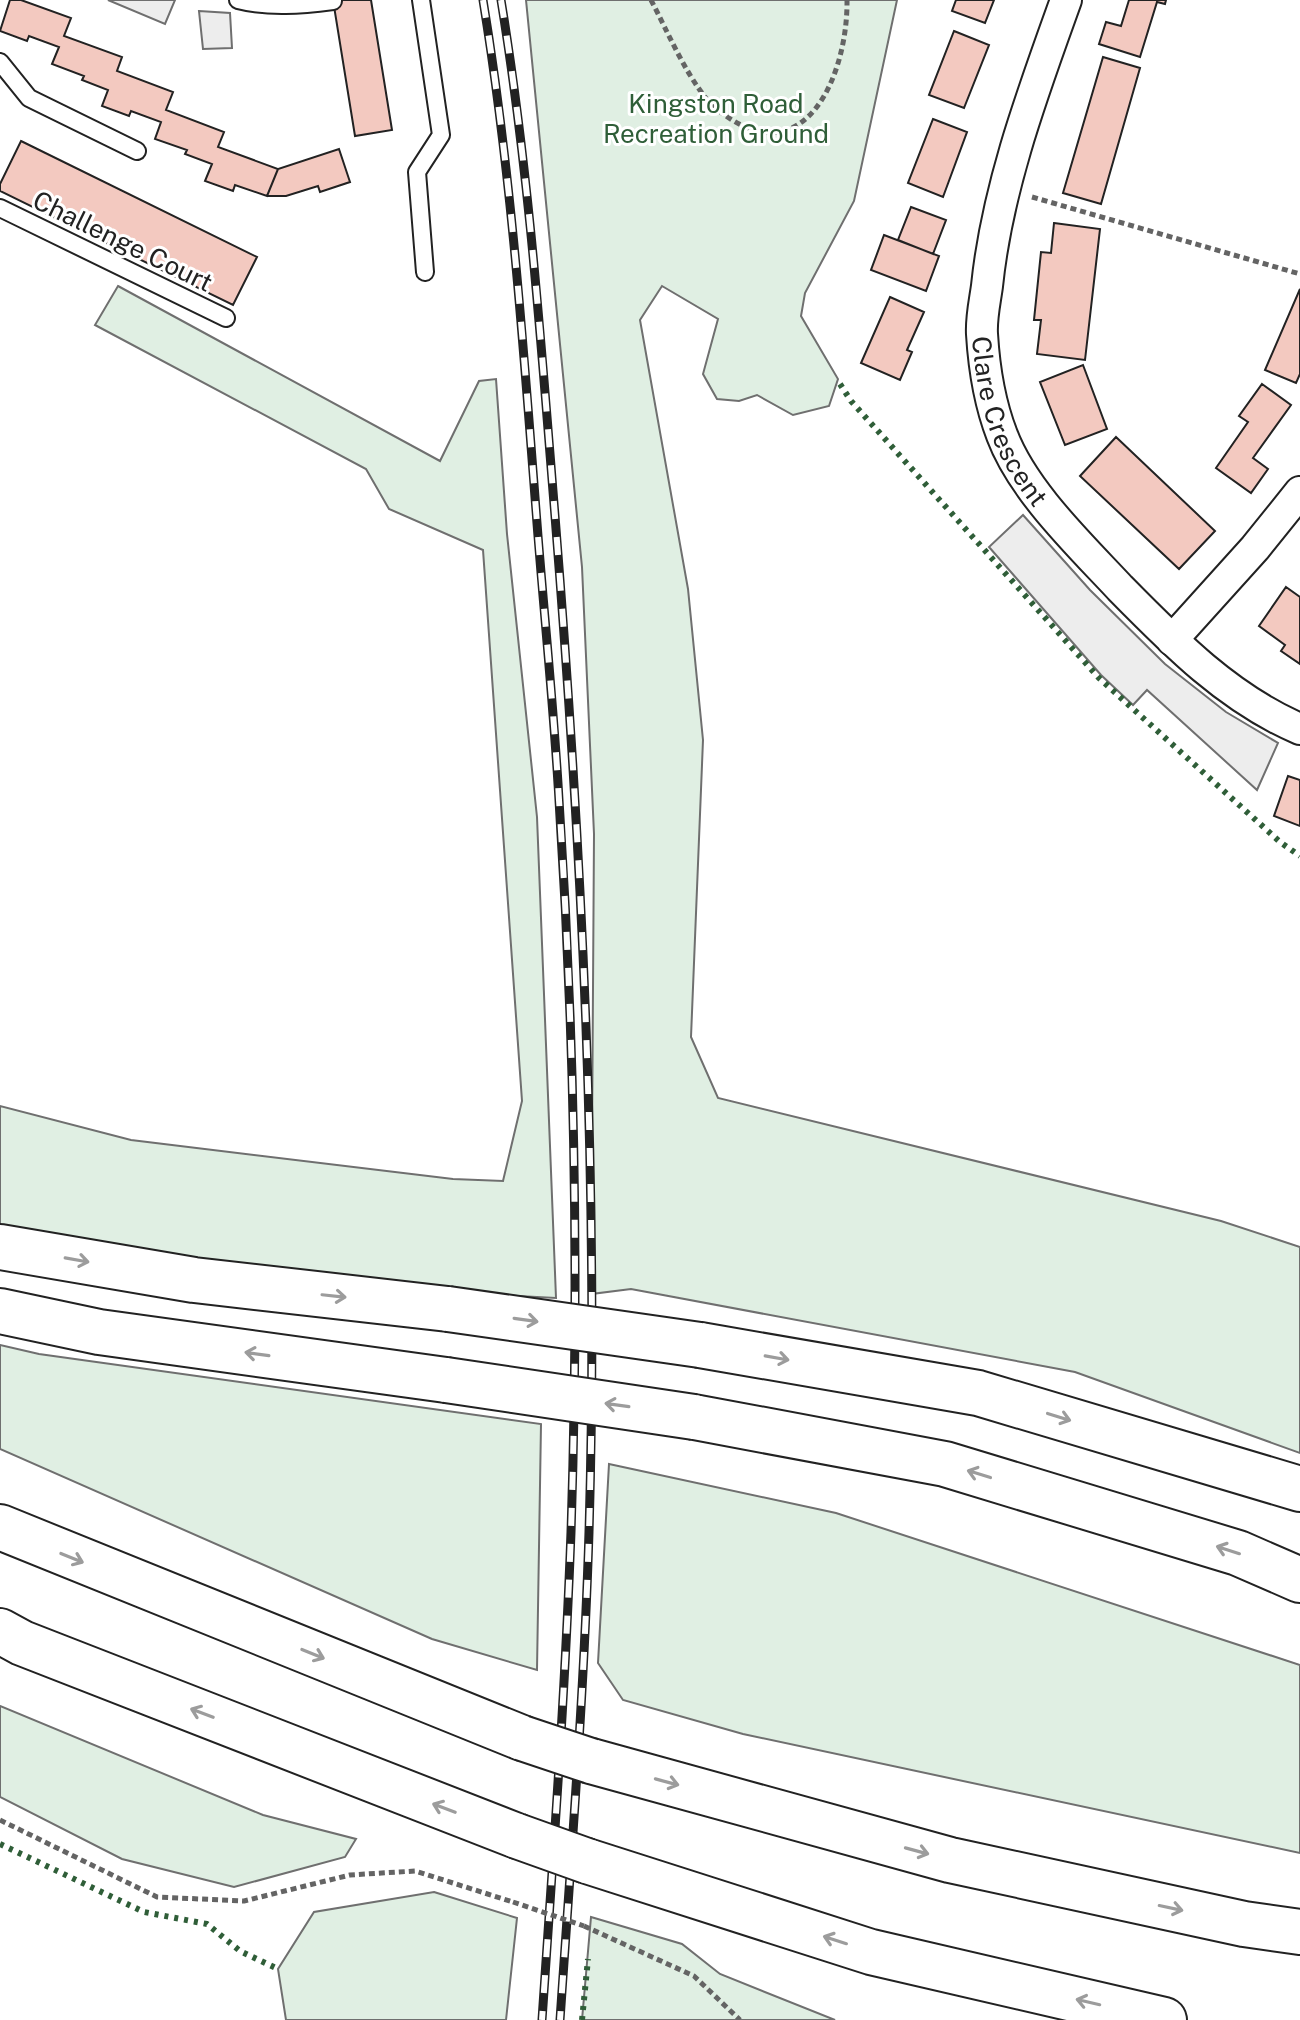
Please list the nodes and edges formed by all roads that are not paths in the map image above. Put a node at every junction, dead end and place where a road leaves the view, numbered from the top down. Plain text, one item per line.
1 (238, 0) edge
2 (421, 0) edge
3 (1066, 0) edge
4 (333, 1) edge
5 (0, 62) edge
6 (137, 151) dead end
7 (0, 208) edge
8 (425, 272) dead end
9 (226, 318) dead end
10 (1300, 492) edge
11 (1172, 640) junction
12 (1300, 729) edge
13 (0, 1247) edge
14 (0, 1311) edge
15 (1300, 1489) edge
16 (0, 1527) edge
17 (1300, 1580) edge
18 (0, 1631) edge
19 (1300, 1932) edge
20 (1164, 2020) edge

1 - 4 lane
2 - 8 lane
3 - 11 street, Clare Crescent
5 - 6 lane
7 - 9 lane, Challenge Court
10 - 11 street
11 - 12 street, Clare Crescent
13 -> 15 highway, bridge
17 -> 14 highway, bridge
16 -> 19 highway, bridge
20 -> 18 highway, bridge

